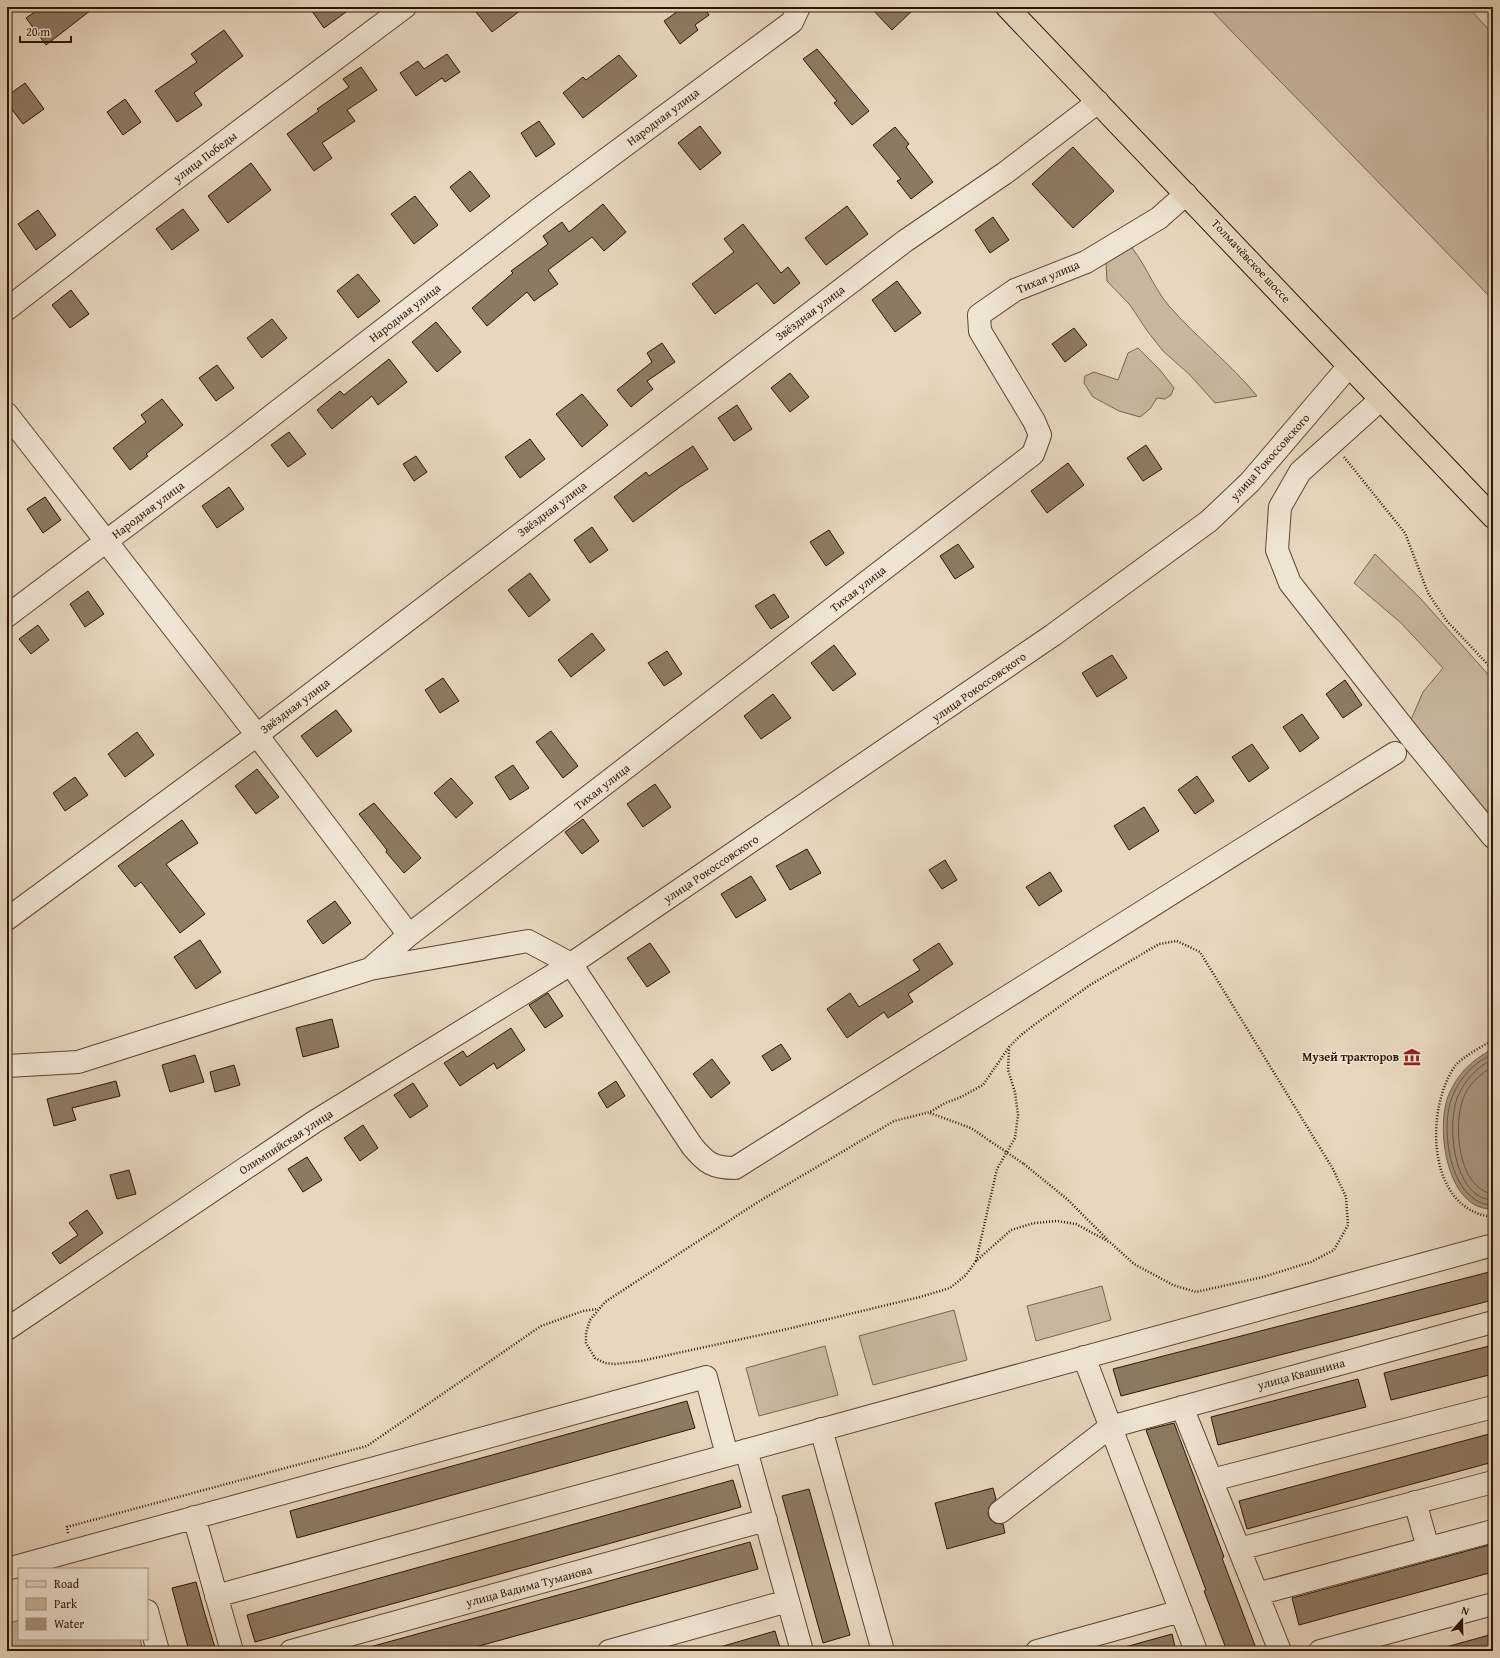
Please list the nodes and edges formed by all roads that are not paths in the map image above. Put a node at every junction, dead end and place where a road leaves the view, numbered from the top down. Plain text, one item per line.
1 (405, 7) edge
2 (800, 7) edge
3 (1007, 7) edge
4 (1098, 102) junction
5 (1186, 194) junction
6 (7, 309) edge
7 (1350, 366) junction
8 (1380, 400) junction
9 (7, 414) edge
10 (1493, 517) edge
11 (106, 542) junction
12 (7, 616) edge
13 (257, 735) junction
14 (1395, 753) dead end
15 (1493, 838) edge
16 (7, 919) edge
17 (409, 935) junction
18 (571, 964) junction
19 (370, 969) junction
20 (7, 1066) edge
21 (1493, 1245) edge
22 (1493, 1322) edge
23 (7, 1329) edge
24 (1084, 1357) junction
25 (1182, 1407) junction
26 (1493, 1407) edge
27 (1110, 1427) junction
28 (821, 1429) junction
29 (737, 1452) junction
30 (1212, 1480) junction
31 (1493, 1482) edge
32 (1415, 1502) junction
33 (1000, 1512) dead end
34 (194, 1517) junction
35 (766, 1520) junction
36 (1493, 1531) edge
37 (1239, 1548) junction
38 (1428, 1548) junction
39 (7, 1569) edge
40 (1257, 1594) junction
41 (216, 1596) junction
42 (788, 1601) junction
43 (1493, 1604) edge
44 (1181, 1611) junction
45 (148, 1614) edge
46 (158, 1651) edge
47 (232, 1651) edge
48 (291, 1651) edge
49 (609, 1651) edge
50 (802, 1651) edge
51 (883, 1651) edge
52 (1037, 1651) edge
53 (1196, 1651) edge
54 (1280, 1651) edge
55 (1320, 1651) edge

1 - 6 street, улица Победы
2 - 11 street, Народная улица
3 - 4 main road, Толмачёвское шоссе
4 - 5 main road, Толмачёвское шоссе
4 - 13 street, Звёздная улица
5 - 7 main road, Толмачёвское шоссе
5 - 17 street, Тихая улица
7 - 8 main road, Толмачёвское шоссе
7 - 18 street, улица Рокоссовского
8 - 10 main road, Толмачёвское шоссе
8 - 15 street
9 - 11 street
11 - 12 street, Народная улица
11 - 13 street
13 - 16 street, Звёздная улица
13 - 17 street
14 - 18 street
17 - 19 street, Тихая улица
18 - 19 street
18 - 23 street, Олимпийская улица
19 - 20 street
21 - 24 street
22 - 25 street, улица Квашнина
24 - 27 street
24 - 28 street
25 - 27 street, улица Квашнина
25 - 30 street
26 - 30 street
27 - 33 street
27 - 44 street
28 - 29 street
28 - 51 street
29 - 34 street
29 - 35 street
29 - 41 street
30 - 37 street
31 - 32 street
32 - 37 street
32 - 38 street
34 - 39 street
34 - 41 street
35 - 42 street
35 - 48 street, улица Вадима Туманова
36 - 38 street
37 - 40 street
38 - 40 street
40 - 54 street
41 - 47 street
42 - 49 street
42 - 50 street
43 - 55 street
44 - 52 street
44 - 53 street
45 - 46 street

